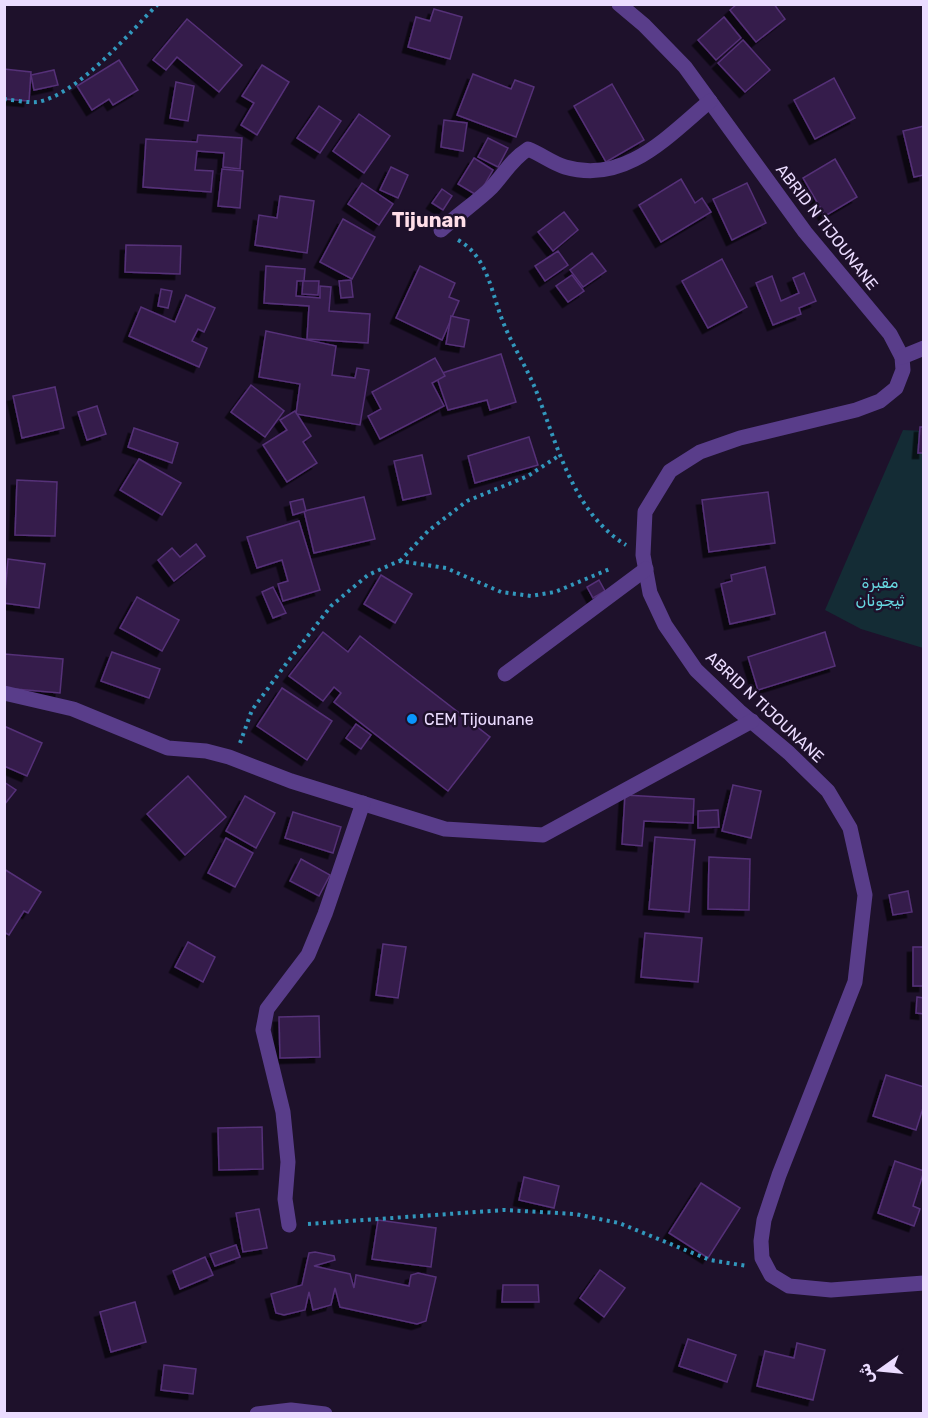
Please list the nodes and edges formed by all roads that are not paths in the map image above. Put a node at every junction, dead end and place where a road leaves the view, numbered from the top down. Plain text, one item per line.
1 (619, 4) edge
2 (710, 101) junction
3 (441, 230) road end
4 (924, 348) edge
5 (903, 357) junction
6 (645, 562) junction
7 (505, 674) dead end
8 (4, 693) edge
9 (752, 721) junction
10 (363, 803) junction
11 (289, 1225) road end
12 (924, 1282) edge
13 (257, 1413) edge
14 (326, 1413) edge

1 - 2 street, ABRID N TIJOUNANE
2 - 3 street
2 - 5 street, ABRID N TIJOUNANE
4 - 5 street
5 - 6 street, ABRID N TIJOUNANE
6 - 7 street
6 - 9 street, ABRID N TIJOUNANE
8 - 10 street
9 - 10 street
9 - 12 street, ABRID N TIJOUNANE
10 - 11 street
13 - 14 street

